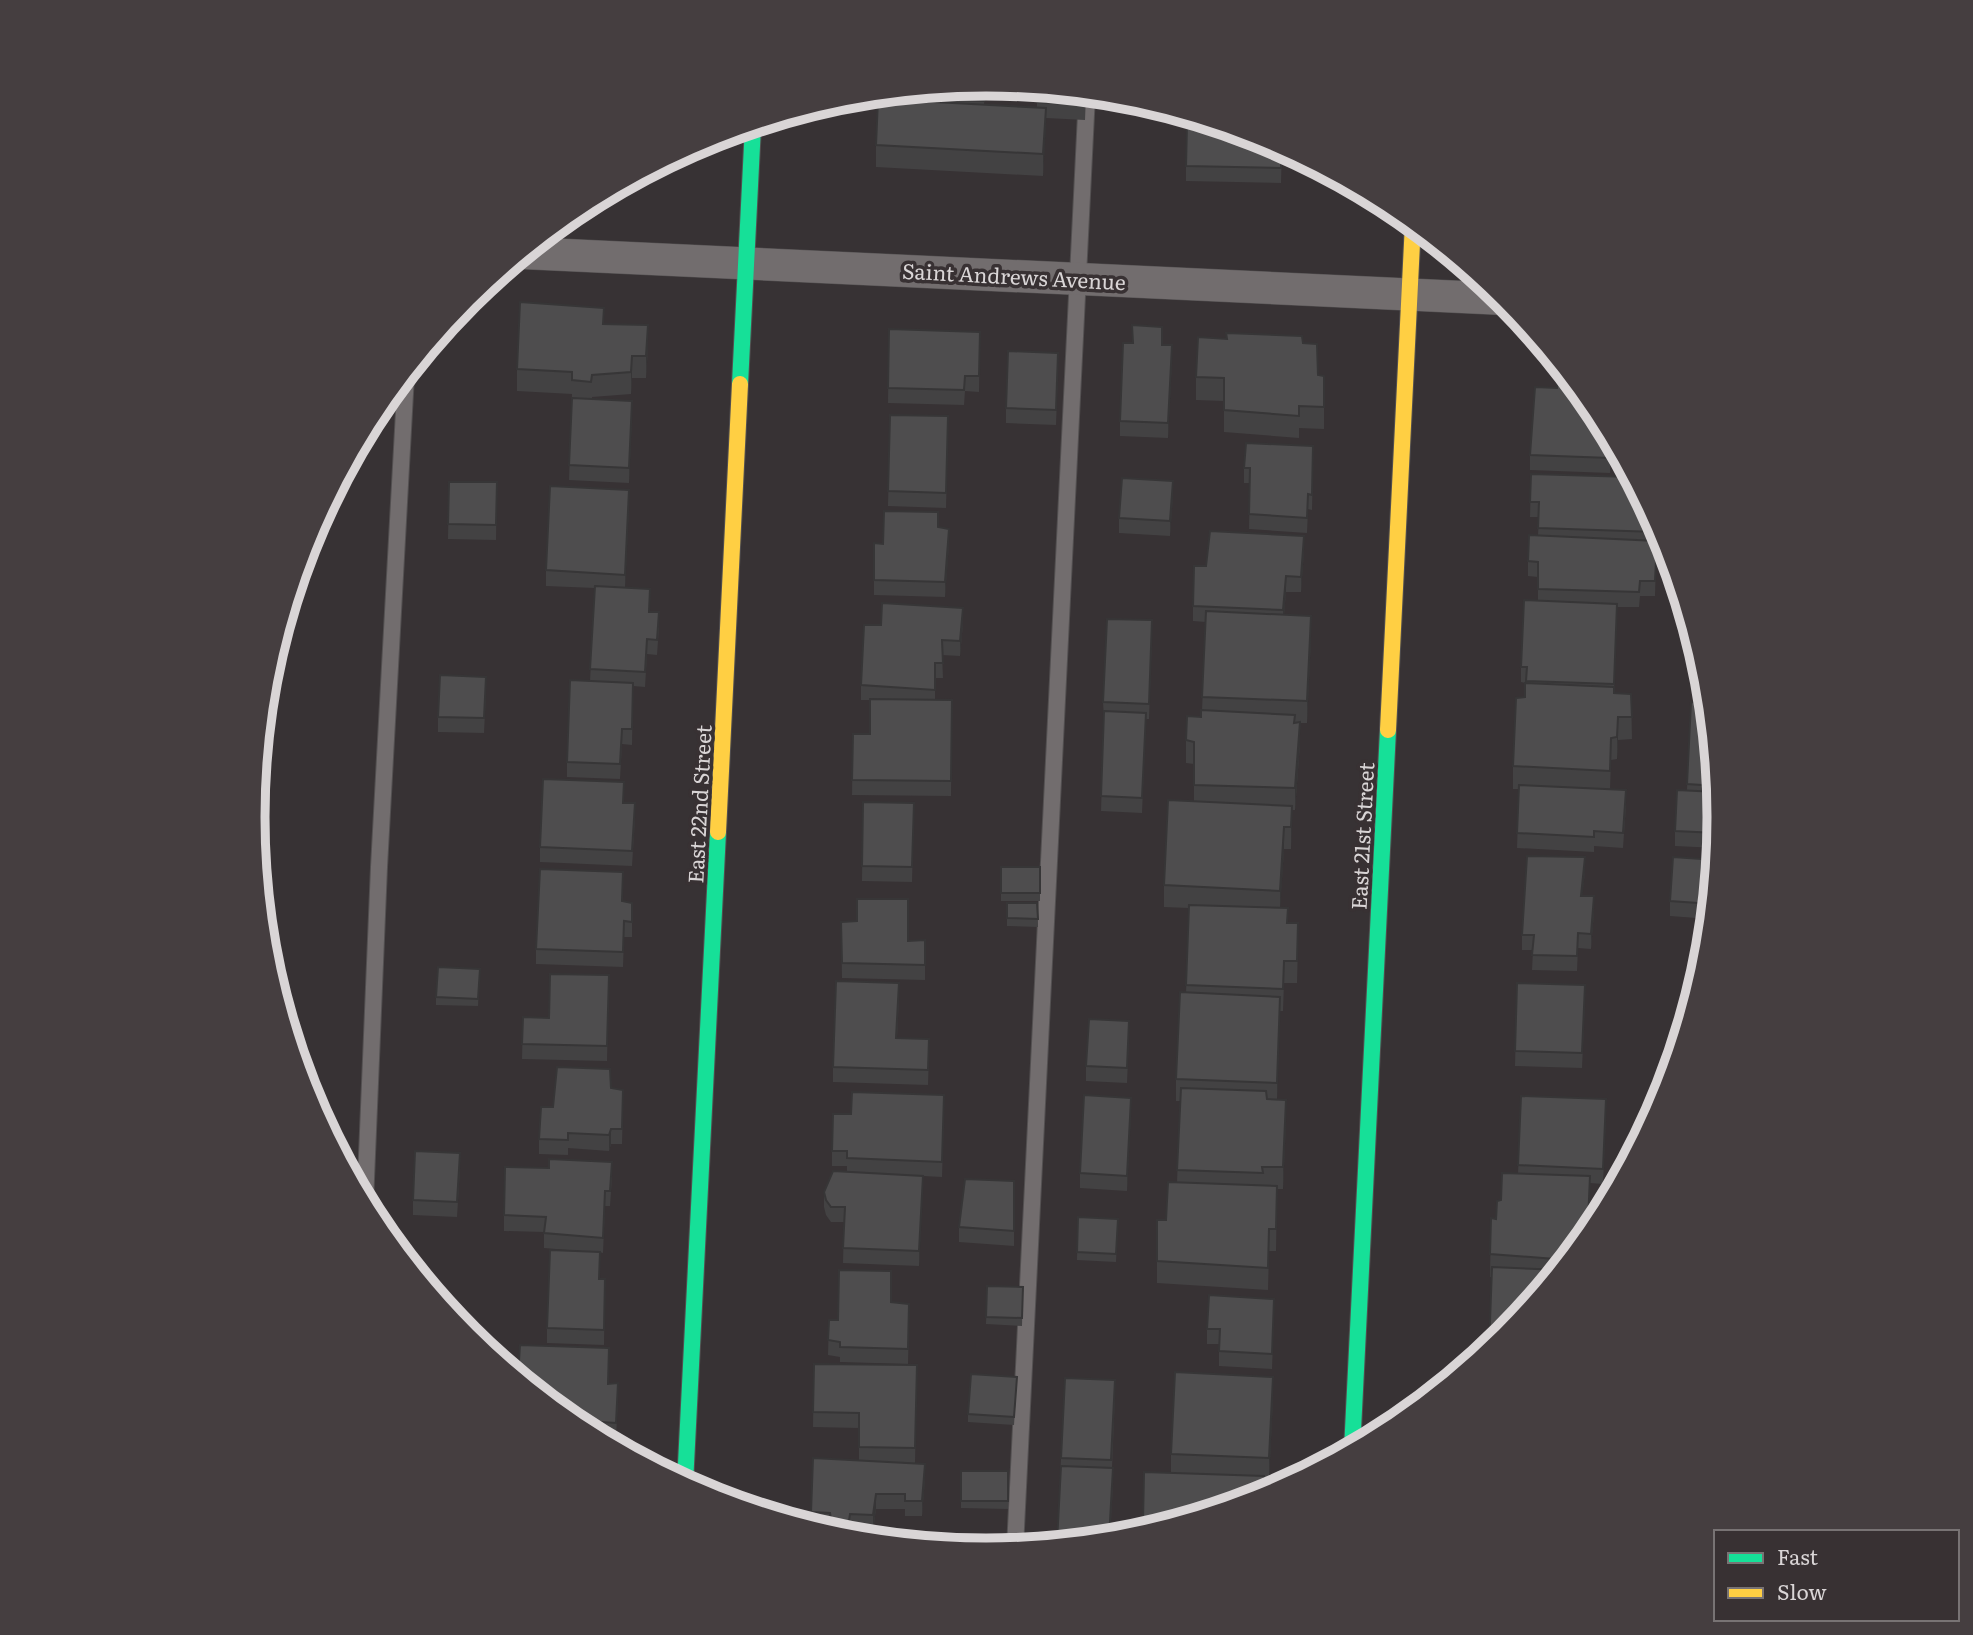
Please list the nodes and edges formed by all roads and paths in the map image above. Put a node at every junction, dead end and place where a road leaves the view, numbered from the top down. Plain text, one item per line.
1 (1087, 103) edge
2 (753, 136) edge
3 (1412, 236) edge
4 (537, 254) edge
5 (747, 263) junction
6 (1077, 278) junction
7 (1409, 294) junction
8 (1487, 298) edge
9 (405, 391) edge
10 (366, 1184) edge
11 (1353, 1439) edge
12 (686, 1473) edge
13 (1015, 1538) edge

1 - 6 lane
2 - 5 street, East 22nd Street
3 - 7 street, East 21st Street
4 - 5 street, Saint Andrews Avenue
5 - 6 street, Saint Andrews Avenue
5 - 12 street, East 22nd Street
6 - 7 street, Saint Andrews Avenue
6 - 13 lane
7 - 8 street, Saint Andrews Avenue
7 - 11 street, East 21st Street
9 - 10 lane

